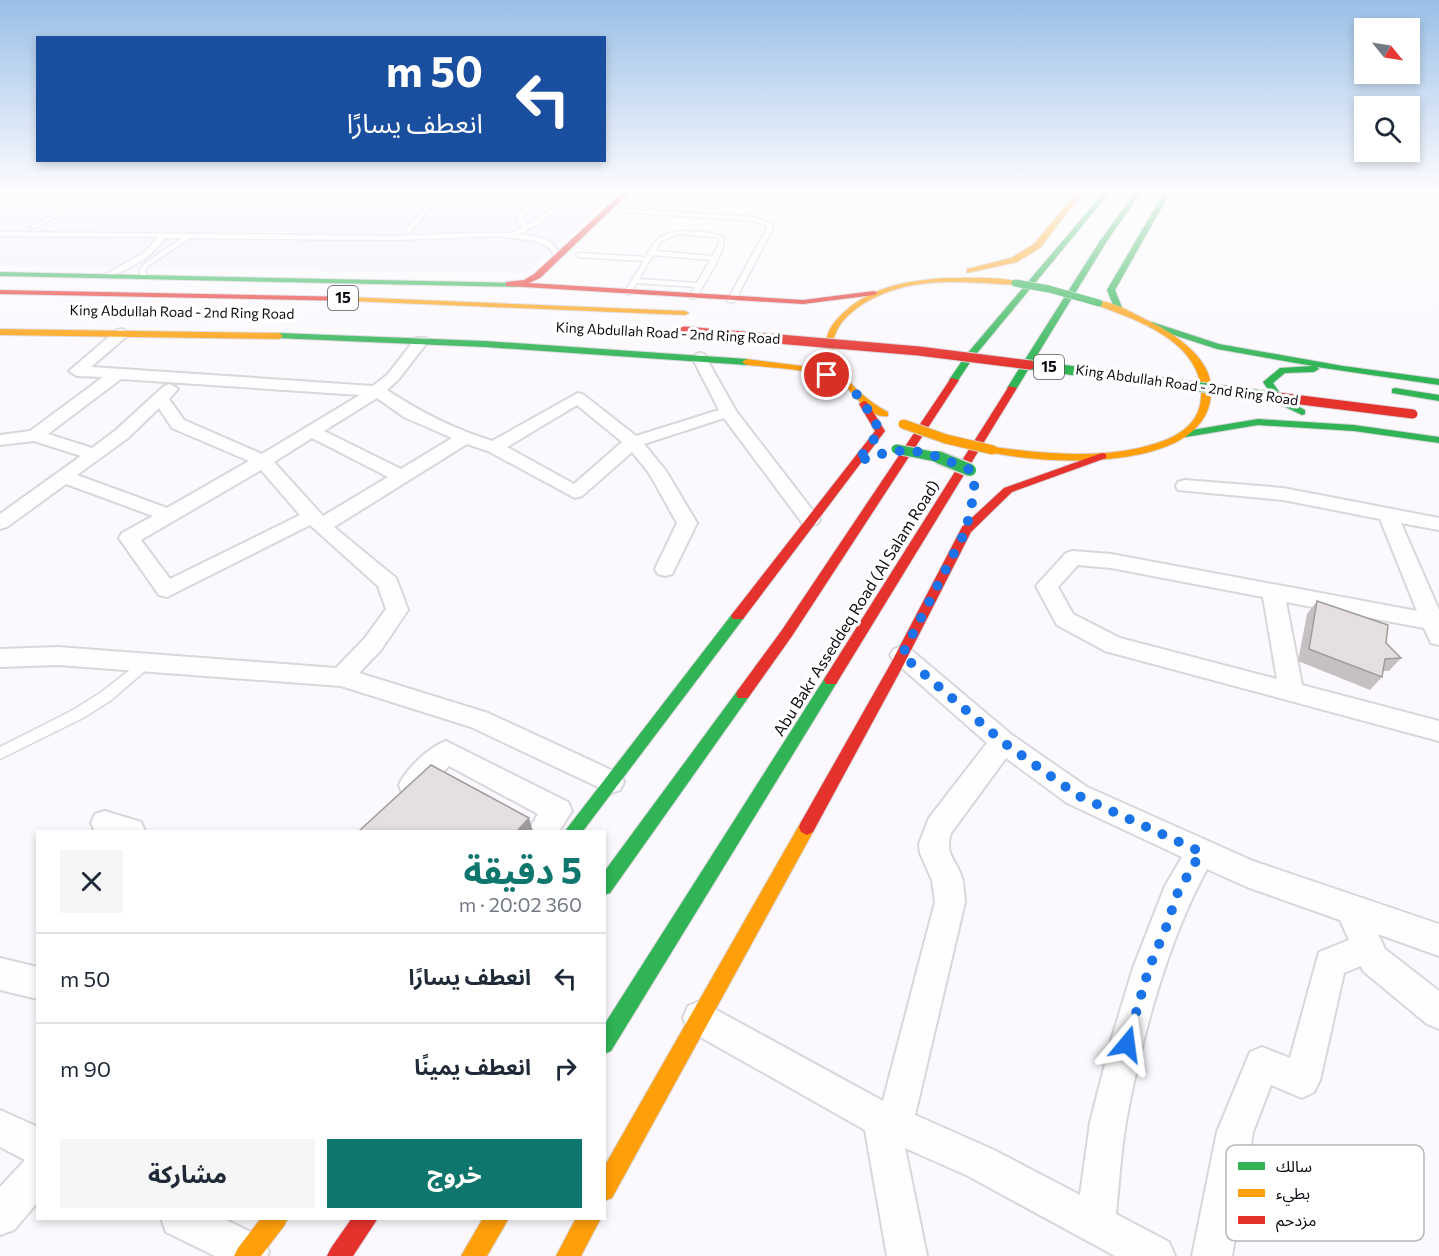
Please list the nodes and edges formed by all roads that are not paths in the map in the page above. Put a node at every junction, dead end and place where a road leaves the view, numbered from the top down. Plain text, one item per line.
1 (152, 250) edge
2 (169, 250) edge
3 (556, 250) edge
4 (577, 250) edge
5 (580, 250) edge
6 (654, 250) edge
7 (719, 250) edge
8 (757, 250) edge
9 (1031, 250) edge
10 (1036, 250) edge
11 (1059, 250) edge
12 (1099, 250) edge
13 (1134, 250) edge
14 (650, 256) junction
15 (715, 258) junction
16 (569, 259) junction
17 (1122, 271) junction
18 (0, 274) edge
19 (108, 275) junction
20 (144, 276) junction
21 (561, 276) dead end
22 (474, 283) junction
23 (915, 283) junction
24 (631, 287) junction
25 (580, 290) junction
26 (697, 291) junction
27 (0, 292) edge
28 (874, 293) junction
29 (728, 299) junction
30 (1119, 310) junction
31 (770, 312) dead end
32 (691, 314) dead end
33 (783, 324) dead end
34 (1152, 325) junction
35 (816, 326) dead end
36 (852, 329) dead end
37 (678, 331) dead end
38 (0, 332) edge
39 (122, 333) junction
40 (971, 340) dead end
41 (421, 342) junction
42 (994, 343) dead end
43 (1018, 346) dead end
44 (1053, 350) dead end
45 (699, 357) junction
46 (1183, 366) dead end
47 (1343, 369) junction
48 (1218, 370) dead end
49 (117, 374) junction
50 (1254, 374) dead end
51 (181, 377) junction
52 (843, 380) junction
53 (1439, 382) edge
54 (1324, 383) dead end
55 (377, 391) junction
56 (1389, 391) dead end
57 (1439, 398) edge
58 (161, 400) junction
59 (864, 404) junction
60 (728, 412) junction
61 (1430, 417) dead end
62 (1354, 428) junction
63 (311, 431) junction
64 (1186, 434) junction
65 (35, 436) junction
66 (465, 438) junction
67 (0, 440) edge
68 (1439, 440) edge
69 (633, 442) junction
70 (494, 447) junction
71 (94, 454) junction
72 (1102, 456) junction
73 (263, 461) junction
74 (857, 462) junction
75 (971, 475) dead end
76 (62, 476) junction
77 (400, 476) junction
78 (1185, 486) dead end
79 (970, 509) dead end
80 (1388, 514) junction
81 (168, 515) junction
82 (810, 520) junction
83 (1, 521) edge
84 (317, 521) junction
85 (1439, 524) edge
86 (966, 530) junction
87 (665, 569) dead end
88 (1273, 591) junction
89 (1436, 630) edge
90 (902, 655) junction
91 (0, 658) edge
92 (148, 662) junction
93 (341, 677) junction
94 (1291, 692) junction
95 (1439, 731) edge
96 (1003, 742) junction
97 (0, 753) edge
98 (611, 782) junction
99 (397, 800) edge
100 (543, 830) edge
101 (574, 830) edge
102 (1201, 852) junction
103 (606, 884) edge
104 (1352, 910) junction
105 (1439, 940) edge
106 (1368, 946) junction
107 (0, 974) edge
108 (36, 983) edge
109 (1439, 1012) edge
110 (700, 1018) junction
111 (606, 1041) edge
112 (888, 1122) junction
113 (0, 1128) edge
114 (1233, 1145) edge
115 (36, 1146) edge
116 (36, 1175) edge
117 (1226, 1181) edge
118 (606, 1186) edge
119 (0, 1216) edge
120 (184, 1220) edge
121 (274, 1220) edge
122 (365, 1220) edge
123 (495, 1220) edge
124 (588, 1220) edge
125 (1095, 1224) junction
126 (248, 1254) edge
127 (339, 1256) edge
128 (473, 1256) edge
129 (568, 1256) edge
130 (907, 1256) edge
131 (1155, 1256) edge
132 (1212, 1256) edge

1 - 19 lane
2 - 20 lane
3 - 16 lane
4 - 16 main road
5 - 16 main road
6 - 14 lane
7 - 15 lane
8 - 29 lane
9 - 23 main road
10 - 17 main road
11 - 103 main road
12 - 111 main road, Abu Bakr Asseddeq Road (Al Salam Road)
13 - 17 main road
14 - 15 lane
14 - 16 lane
14 - 24 lane
15 - 26 lane
16 - 22 main road
17 - 30 main road
18 - 19 main road
19 - 20 main road
20 - 22 main road
21 - 25 main road
22 - 25 main road
23 - 28 main road
23 - 30 main road, bridge
24 - 25 main road
24 - 26 main road
26 - 29 main road
27 - 32 main road, King Abdullah Road - 2nd Ring Road / 15
28 - 29 main road
28 - 52 main road
29 - 31 main road
30 - 34 main road
33 - 45 main road
34 - 47 main road
34 - 64 main road
35 - 36 main road
37 - 61 main road, King Abdullah Road - 2nd Ring Road / 15, bridge
38 - 39 main road
39 - 41 main road
39 - 49 street
40 - 42 main road
41 - 45 main road
41 - 55 street
43 - 44 main road, 15
45 - 52 main road
45 - 60 street
46 - 48 main road, King Abdullah Road - 2nd Ring Road
47 - 53 main road
47 - 62 main road
49 - 51 street
49 - 65 street
50 - 54 main road, King Abdullah Road - 2nd Ring Road
51 - 55 street
51 - 58 street
52 - 59 main road
55 - 63 street
55 - 66 street
56 - 57 main road
58 - 71 street
58 - 73 street
59 - 72 main road, bridge
59 - 74 main road
60 - 69 street
60 - 82 street
62 - 64 main road
62 - 68 main road
63 - 73 street
63 - 77 street
64 - 72 main road
65 - 67 street
65 - 71 street
66 - 70 street
66 - 77 street
69 - 70 street
69 - 70 street
69 - 87 street
71 - 76 street
72 - 86 main road
73 - 81 street
73 - 84 street
74 - 75 main road, bridge
74 - 82 main road
76 - 81 street
76 - 83 street
77 - 84 street
78 - 80 street
79 - 86 main road
80 - 85 street
80 - 89 street
81 - 84 street
82 - 98 main road
84 - 93 street
86 - 90 main road
88 - 89 street
88 - 94 street
88 - 94 street
90 - 96 street
90 - 110 main road
91 - 92 street
92 - 93 street
92 - 97 lane
93 - 98 street
94 - 95 street
96 - 102 street
96 - 112 street
98 - 101 main road
99 - 100 street
102 - 104 street
102 - 125 street
104 - 105 street
104 - 106 street
106 - 109 street
106 - 114 street
107 - 108 street
110 - 112 street
110 - 118 main road
112 - 125 street
112 - 130 street
113 - 115 street
116 - 119 street
117 - 132 street
120 - 126 street
121 - 126 main road
122 - 127 main road
123 - 128 main road
124 - 129 main road
125 - 131 street

